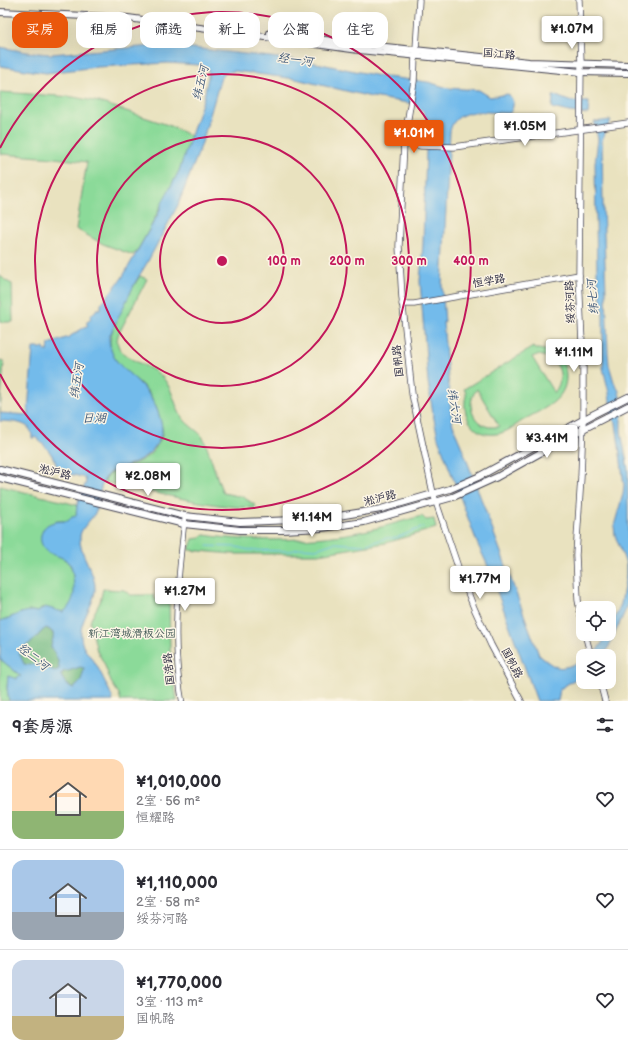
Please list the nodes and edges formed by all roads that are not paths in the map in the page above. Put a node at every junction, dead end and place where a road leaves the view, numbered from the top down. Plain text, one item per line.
1 (419, 0) edge
2 (579, 0) edge
3 (0, 8) edge
4 (0, 12) edge
5 (416, 52) junction
6 (581, 64) junction
7 (617, 65) junction
8 (628, 65) edge
9 (581, 72) junction
10 (617, 72) junction
11 (628, 73) edge
12 (628, 123) edge
13 (580, 131) junction
14 (404, 143) junction
15 (579, 275) junction
16 (402, 304) junction
17 (627, 397) edge
18 (628, 406) edge
19 (583, 420) junction
20 (583, 429) junction
21 (0, 469) edge
22 (0, 478) edge
23 (433, 493) junction
24 (436, 501) junction
25 (185, 516) junction
26 (184, 524) junction
27 (578, 601) edge
28 (602, 689) edge
29 (182, 701) edge
30 (521, 701) edge
31 (605, 701) edge

1 - 5 street, 国帆路
2 - 6 street, 绥芬河路
3 - 5 main road
4 - 5 main road
5 - 6 main road, 国江路
5 - 9 main road, 国江路
5 - 14 street, 国帆路
6 - 7 main road, 国江路
6 - 9 street, 绥芬河路
7 - 8 main road, 国江路
7 - 10 street
9 - 10 main road, 国江路
9 - 13 street, 绥芬河路
10 - 11 main road, 国江路
12 - 13 street
13 - 14 street
13 - 15 street, 绥芬河路
14 - 16 street, 国帆路
15 - 16 street, 恒学路
15 - 19 street, 绥芬河路
16 - 23 street, 国帆路
17 - 19 main road, 淞沪路
18 - 20 main road
19 - 20 street, 绥芬河路
19 - 23 main road, 淞沪路
20 - 24 main road, 淞沪路
20 - 27 street, 绥芬河路
21 - 25 main road, 淞沪路
22 - 26 main road, 淞沪路
23 - 24 street, 国帆路
23 - 25 main road, 淞沪路
24 - 26 main road, 淞沪路
24 - 30 street, 国帆路
25 - 26 street, 国浩路
26 - 29 street, 国浩路
28 - 31 street

